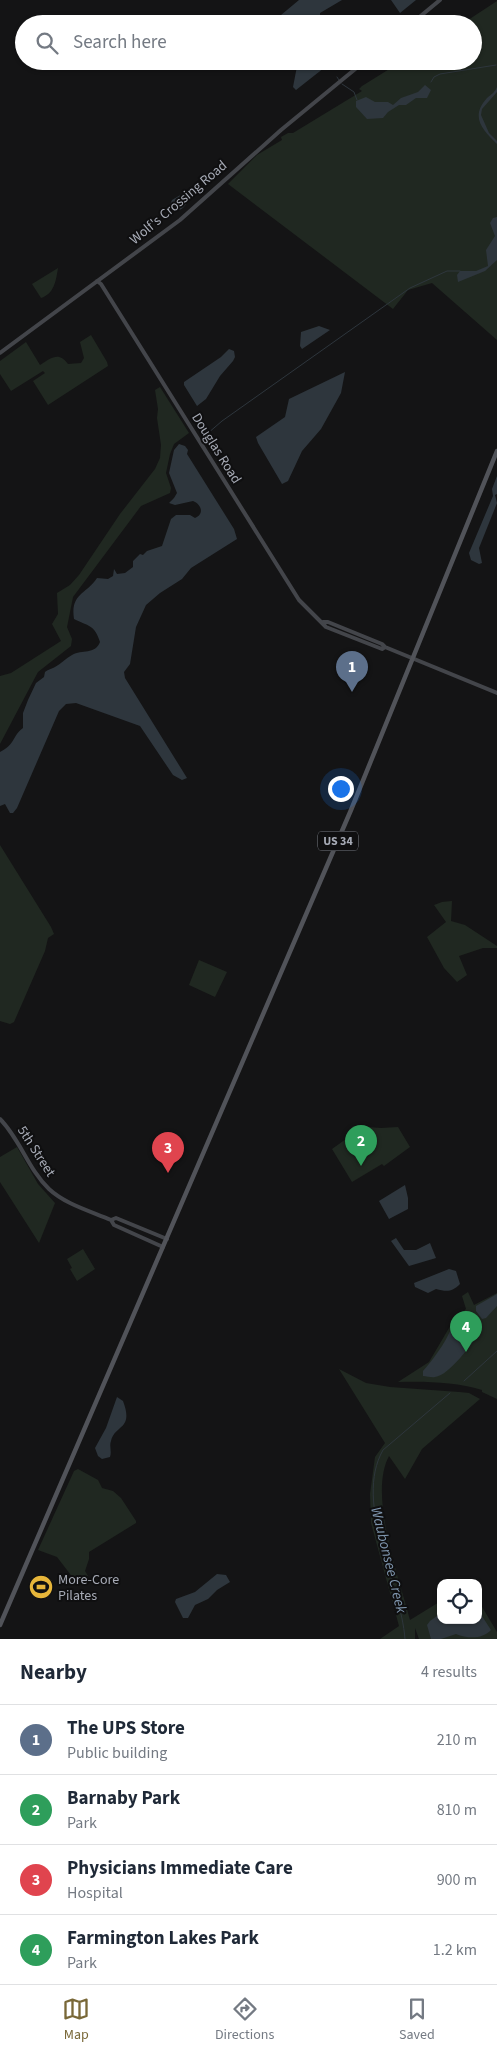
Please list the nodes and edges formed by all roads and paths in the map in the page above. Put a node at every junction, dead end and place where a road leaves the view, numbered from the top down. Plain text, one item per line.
1 (440, 0) edge
2 (422, 15) edge
3 (354, 70) edge
4 (98, 281) junction
5 (0, 353) edge
6 (497, 451) edge
7 (413, 659) junction
8 (497, 693) edge
9 (0, 1119) edge
10 (111, 1220) junction
11 (167, 1239) junction
12 (163, 1247) junction
13 (0, 1625) edge

1 - 2 street
3 - 4 street, Wolf's Crossing Road
4 - 5 street, Wolf's Crossing Road
4 - 7 street, Douglas Road
6 - 7 main road, US 34
7 - 8 street, Douglas Road
7 - 11 main road, US 34
9 - 10 street, 5th Street
10 - 11 street, 5th Street
10 - 12 street, 5th Street
11 - 12 main road, US 34
12 - 13 main road, US 34

